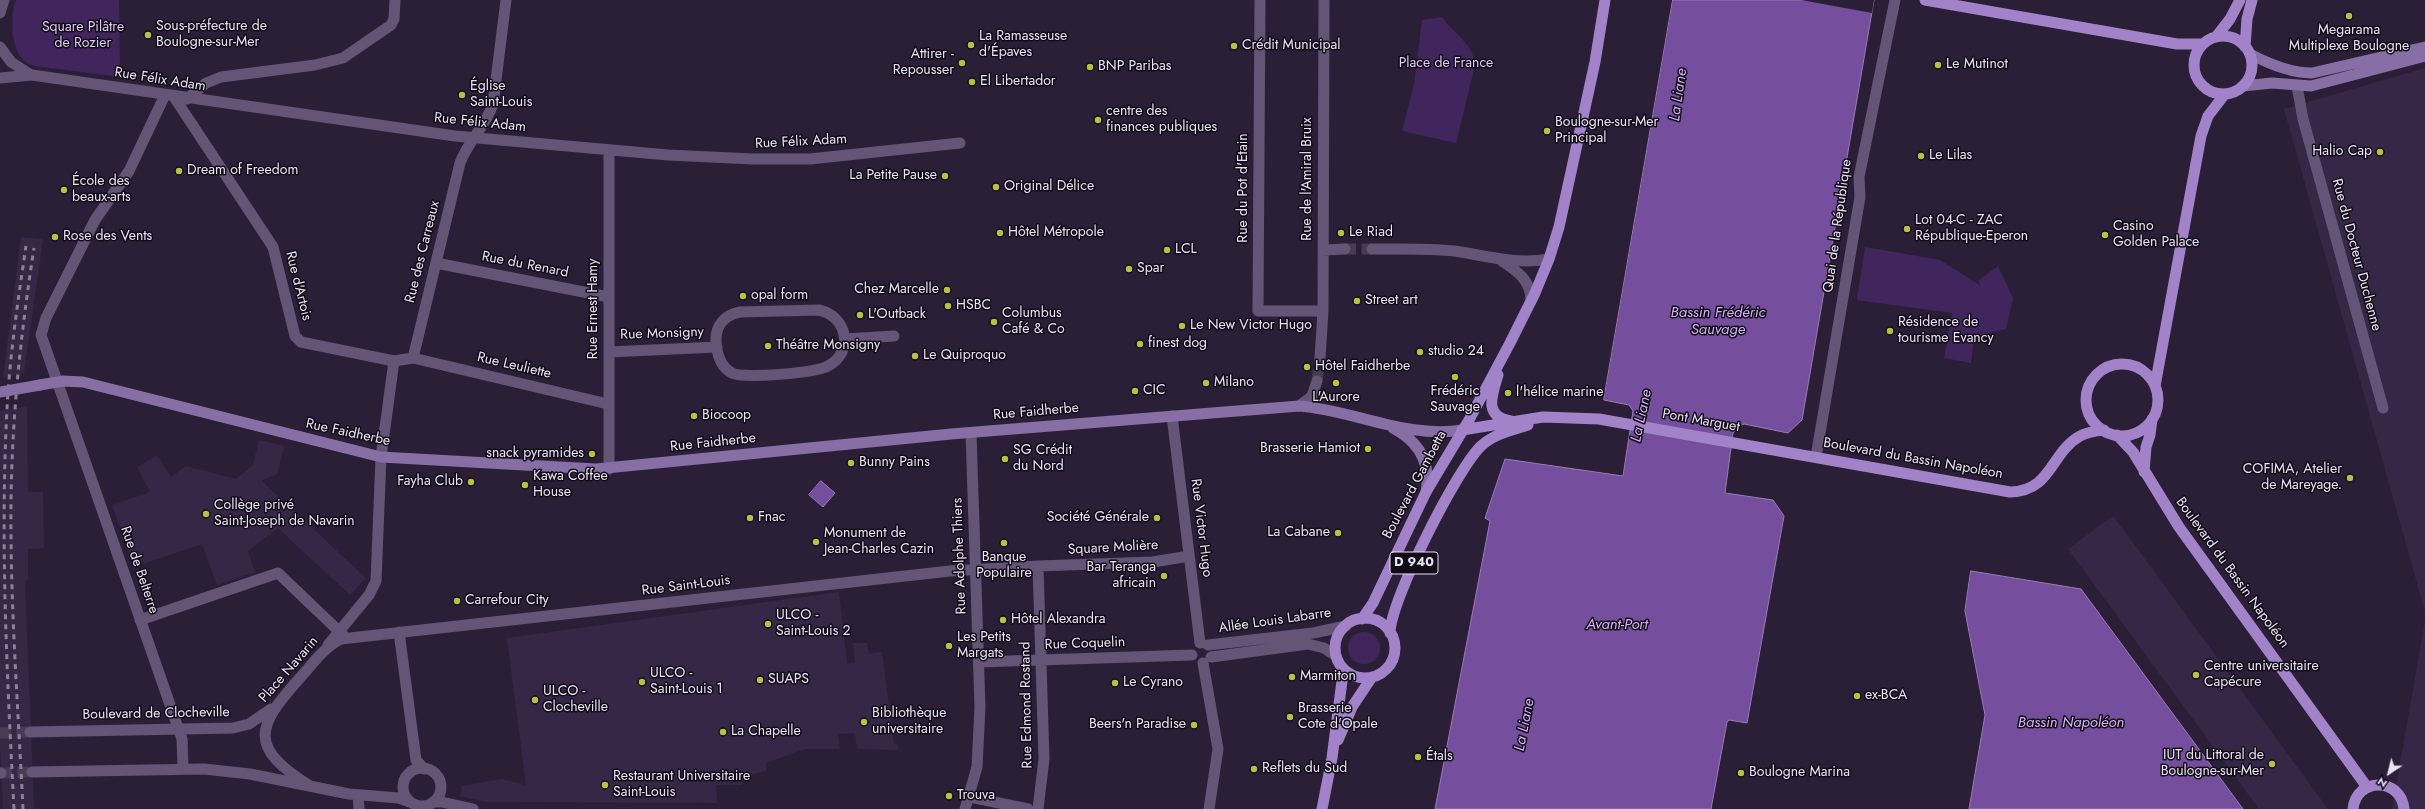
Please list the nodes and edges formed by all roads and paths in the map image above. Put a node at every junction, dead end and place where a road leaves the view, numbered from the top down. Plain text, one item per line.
1 (4, 0) edge
2 (394, 0) edge
3 (506, 0) edge
4 (1260, 0) edge
5 (1324, 0) edge
6 (1605, 0) edge
7 (1895, 0) edge
8 (1925, 0) edge
9 (2240, 0) edge
10 (2252, 0) edge
11 (1957, 3) edge
12 (0, 13) edge
13 (2216, 37) junction
14 (2203, 44) junction
15 (0, 47) edge
16 (2425, 47) edge
17 (2248, 50) junction
18 (2425, 56) edge
19 (32, 76) junction
20 (0, 78) edge
21 (2243, 86) junction
22 (2297, 86) junction
23 (2225, 94) junction
24 (170, 96) junction
25 (187, 99) junction
26 (473, 138) junction
27 (960, 143) dead end
28 (609, 150) junction
29 (1345, 249) tunnel mouth
30 (1372, 249) tunnel mouth
31 (1323, 250) junction
32 (1549, 259) junction
33 (1501, 261) junction
34 (436, 263) junction
35 (609, 296) junction
36 (1532, 301) junction
37 (1323, 311) junction
38 (894, 336) dead end
39 (846, 339) junction
40 (717, 347) junction
41 (1506, 350) junction
42 (609, 352) junction
43 (413, 358) junction
44 (1320, 358) tunnel mouth
45 (394, 361) junction
46 (1317, 381) tunnel mouth
47 (58, 382) junction
48 (2155, 386) junction
49 (0, 392) edge
50 (608, 404) junction
51 (1299, 406) junction
52 (2383, 408) dead end
53 (1172, 416) junction
54 (1557, 416) junction
55 (2152, 419) junction
56 (1378, 422) junction
57 (1513, 422) junction
58 (1462, 430) junction
59 (2104, 430) junction
60 (971, 432) junction
61 (2117, 435) junction
62 (1788, 452) joint
63 (381, 457) junction
64 (1816, 457) junction
65 (609, 468) junction
66 (2144, 472) junction
67 (1426, 492) junction
68 (1189, 556) junction
69 (1038, 566) junction
70 (976, 569) junction
71 (1362, 619) junction
72 (140, 620) junction
73 (1346, 626) junction
74 (399, 632) junction
75 (1390, 633) junction
76 (342, 635) junction
77 (1204, 644) junction
78 (1192, 655) junction
79 (1041, 660) junction
80 (1207, 660) junction
81 (1338, 661) junction
82 (979, 662) junction
83 (1372, 677) junction
84 (276, 705) junction
85 (178, 729) junction
86 (30, 732) tunnel mouth
87 (1332, 758) junction
88 (183, 768) junction
89 (424, 769) junction
90 (32, 772) tunnel mouth
91 (310, 786) junction
92 (2367, 787) junction
93 (358, 795) junction
94 (970, 798) junction
95 (410, 802) junction
96 (429, 806) edge
97 (359, 809) edge
98 (473, 809) edge
99 (965, 809) edge
100 (1028, 809) edge
101 (1038, 809) edge
102 (1209, 809) edge
103 (1322, 809) edge
104 (2353, 809) edge
105 (2404, 809) edge

1 - 12 street
2 - 25 street
3 - 26 street, Rue des Carreaux
4 - 37 street, Rue du Pot d'Etain
5 - 31 street, Rue de l'Amiral Bruix
6 - 32 main road, D 940
7 - 64 street, Quai de la République
8 - 11 main road
9 - 13 main road
10 - 17 main road
11 - 14 main road
13 - 14 main road
13 - 17 main road
14 - 23 main road
15 - 19 street
16 - 17 main road
17 - 21 main road
18 - 22 main road
19 - 20 street, Rue Félix Adam
19 - 24 street, Rue Félix Adam
21 - 22 main road
21 - 23 main road
22 - 52 street, Rue du Docteur Duchenne
23 - 48 main road
24 - 25 street, Rue Félix Adam
24 - 45 street, Rue d'Artois
24 - 47 street, Rue de Belterre
25 - 26 street, Rue Félix Adam
26 - 28 street, Rue Félix Adam
26 - 34 street, Rue des Carreaux
27 - 28 street, Rue Félix Adam
28 - 35 street, Rue Ernest Hamy
29 - 31 street
30 - 33 street
31 - 37 street, Rue de l'Amiral Bruix
32 - 33 street
32 - 36 main road, D 940
33 - 36 street
34 - 35 street, Rue du Renard
34 - 43 street, Rue des Carreaux
35 - 42 street, Rue Ernest Hamy
36 - 41 main road, D 940
37 - 44 street, Rue de l'Amiral Bruix
38 - 39 street
39 - 40 street, Rue Monsigny
39 - 40 street, Rue Monsigny
40 - 42 street, Rue Monsigny
41 - 57 main road
41 - 58 main road, D 940
42 - 50 street, Rue Ernest Hamy
43 - 45 street
43 - 50 street, Rue Leuliette
45 - 63 street
46 - 51 street
47 - 49 main road, Rue Faidherbe, bridge
47 - 63 main road, Rue Faidherbe
47 - 72 street, Rue de Belterre
48 - 55 main road
48 - 59 main road
50 - 65 street, Rue Ernest Hamy
51 - 53 main road, Rue Faidherbe
51 - 56 main road, Rue Faidherbe
53 - 60 main road, Rue Faidherbe
53 - 68 street, Rue Victor Hugo
54 - 57 main road
54 - 62 main road, Pont Marguet
54 - 75 main road, D 940
55 - 61 main road
55 - 66 main road
56 - 58 main road, Rue Faidherbe
56 - 67 main road, Rue Faidherbe
57 - 58 main road
58 - 67 main road, Boulevard Gambetta / D 940
59 - 61 main road
59 - 64 main road, Boulevard du Bassin Napoléon
60 - 65 main road, Rue Faidherbe
60 - 70 street, Rue Adolphe Thiers
61 - 66 main road, Boulevard du Bassin Napoléon
62 - 64 main road, Boulevard du Bassin Napoléon
63 - 65 main road, Rue Faidherbe
63 - 76 street
66 - 92 main road, Boulevard du Bassin Napoléon
67 - 71 main road, Boulevard Gambetta / D 940
68 - 69 street, Square Molière
68 - 77 street, Rue Victor Hugo
69 - 70 street
69 - 79 street, Rue Edmond Rostand
70 - 74 street, Rue Saint-Louis
70 - 82 street, Rue Adolphe Thiers
71 - 73 main road
71 - 75 main road
72 - 76 street
72 - 85 street, Rue de Belterre
73 - 77 street, Allée Louis Labarre
73 - 81 main road
74 - 76 street, Place Navarin
74 - 89 street
75 - 83 main road
76 - 84 street, Place Navarin
77 - 78 street
77 - 80 street
78 - 79 street, Rue Coquelin
78 - 80 street
79 - 82 street, Rue Coquelin
79 - 101 street, Rue Edmond Rostand
80 - 81 street, Allée Louis Labarre
80 - 102 street
81 - 83 main road
81 - 87 main road
82 - 94 street, Rue Adolphe Thiers
83 - 87 main road
84 - 85 street, Boulevard de Clocheville
84 - 91 street, Place Navarin
85 - 86 street, Boulevard de Clocheville
85 - 88 street, Rue de Belterre
87 - 103 main road
88 - 90 street
88 - 91 street, Place Navarin
89 - 95 street
89 - 96 street
91 - 93 street, Place Navarin
92 - 104 main road
92 - 105 main road
93 - 95 street, Place Navarin
93 - 97 street
94 - 99 street, Rue Adolphe Thiers
94 - 100 street
95 - 96 street
96 - 98 street

